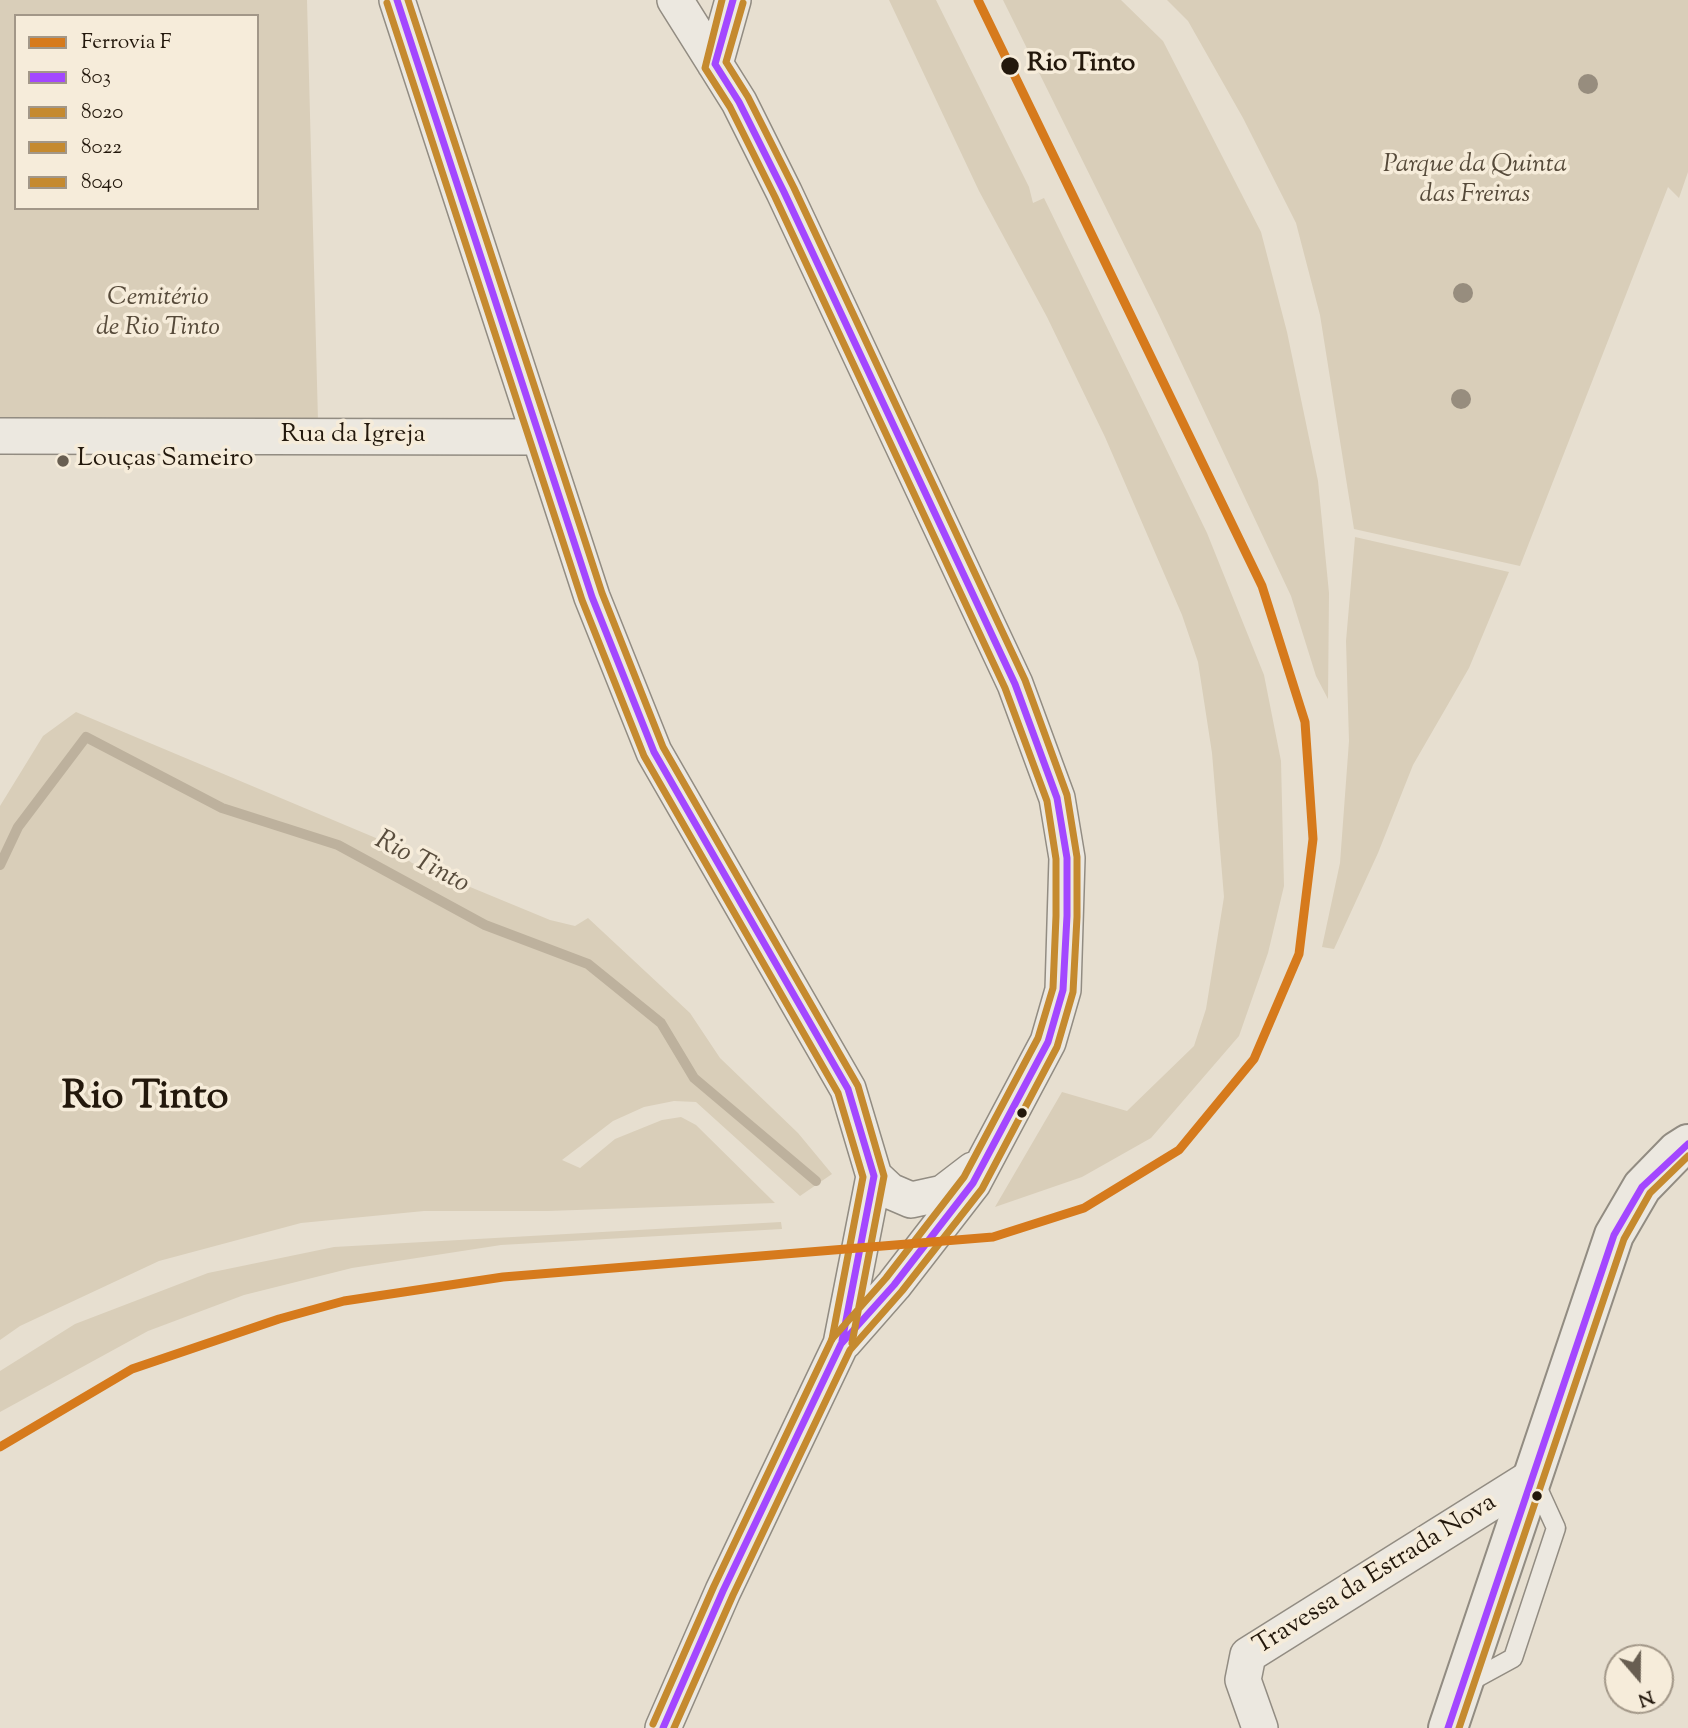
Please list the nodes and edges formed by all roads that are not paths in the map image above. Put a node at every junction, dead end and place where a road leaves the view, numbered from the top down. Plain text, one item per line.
1 (397, 0) edge
2 (675, 0) edge
3 (733, 0) edge
4 (715, 64) junction
5 (0, 436) edge
6 (538, 437) junction
7 (1688, 1144) edge
8 (988, 1159) junction
9 (874, 1176) junction
10 (841, 1344) junction
11 (1532, 1477) junction
12 (663, 1728) edge
13 (1259, 1728) edge
14 (1448, 1728) edge

1 - 6 street
2 - 4 street
3 - 4 street
4 - 8 street
5 - 6 street, Rua da Igreja
6 - 9 street
7 - 11 street
8 - 9 street
8 - 10 street
9 - 10 street
10 - 12 street
11 - 13 street, Travessa da Estrada Nova
11 - 14 street

